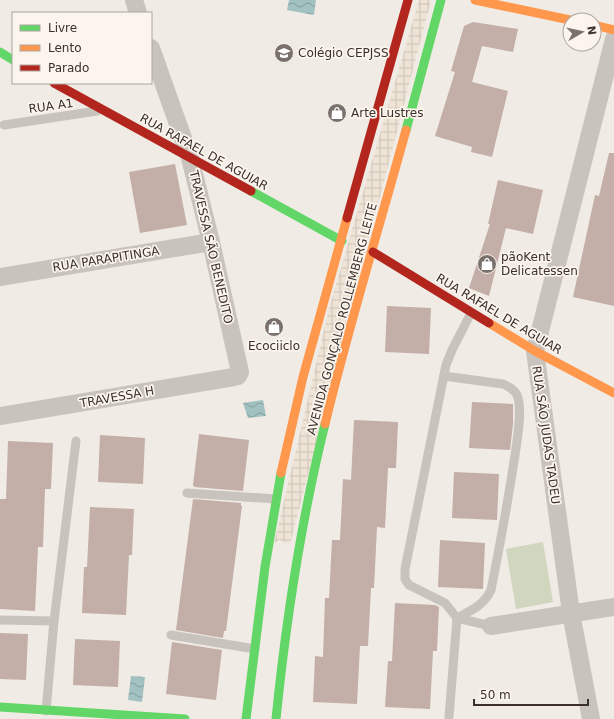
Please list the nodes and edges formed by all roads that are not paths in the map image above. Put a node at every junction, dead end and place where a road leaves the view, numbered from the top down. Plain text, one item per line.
1 (134, 0) edge
2 (408, 0) edge
3 (441, 0) edge
4 (475, 0) edge
5 (138, 12) edge
6 (562, 18) edge
7 (602, 27) edge
8 (614, 30) edge
9 (614, 39) edge
10 (152, 51) edge
11 (0, 52) edge
12 (12, 59) edge
13 (56, 84) edge
14 (103, 110) junction
15 (4, 125) dead end
16 (190, 158) junction
17 (342, 241) junction
18 (211, 242) junction
19 (373, 252) junction
20 (0, 277) edge
21 (471, 313) junction
22 (535, 351) junction
23 (444, 376) junction
24 (234, 377) joint
25 (614, 393) edge
26 (0, 416) edge
27 (76, 441) dead end
28 (187, 493) dead end
29 (276, 499) junction
30 (276, 556) dead end
31 (287, 561) dead end
32 (265, 567) junction
33 (614, 607) edge
34 (571, 614) junction
35 (457, 618) junction
36 (0, 620) edge
37 (54, 621) junction
38 (491, 626) joint
39 (285, 634) junction
40 (171, 635) dead end
41 (255, 649) junction
42 (0, 707) edge
43 (46, 711) junction
44 (449, 717) dead end
45 (185, 719) edge
46 (246, 719) edge
47 (276, 719) edge
48 (590, 719) edge

1 - 5 street
2 - 17 main road, AVENIDA GONÇALO ROLLEMBERG LEITE
3 - 19 main road, AVENIDA GONÇALO ROLLEMBERG LEITE
4 - 6 main road
7 - 8 main road
9 - 22 street, RUA SÃO JUDAS TADEU
10 - 16 street, TRAVESSA SÃO BENEDITO
11 - 12 main road
13 - 14 main road, RUA RAFAEL DE AGUIAR
14 - 15 lane, RUA A1
14 - 16 main road, RUA RAFAEL DE AGUIAR
16 - 17 main road, RUA RAFAEL DE AGUIAR
16 - 18 street, TRAVESSA SÃO BENEDITO
17 - 29 main road, AVENIDA GONÇALO ROLLEMBERG LEITE
18 - 20 street, RUA PARAPITINGA
18 - 24 street, TRAVESSA SÃO BENEDITO
19 - 21 main road, RUA RAFAEL DE AGUIAR
19 - 39 main road, AVENIDA GONÇALO ROLLEMBERG LEITE
21 - 22 main road, RUA RAFAEL DE AGUIAR
21 - 23 lane
22 - 25 main road, RUA RAFAEL DE AGUIAR
22 - 34 street, RUA SÃO JUDAS TADEU
23 - 35 lane
23 - 35 lane
24 - 26 street, TRAVESSA H
27 - 37 lane
28 - 29 lane
29 - 32 main road, AVENIDA GONÇALO ROLLEMBERG LEITE
30 - 32 main road
31 - 39 main road
32 - 41 main road, AVENIDA GONÇALO ROLLEMBERG LEITE
33 - 34 street
34 - 38 street
34 - 48 street, RUA SÃO JUDAS TADEU
35 - 38 lane
35 - 44 lane
36 - 37 lane
37 - 43 lane
39 - 47 main road, AVENIDA GONÇALO ROLLEMBERG LEITE
40 - 41 lane
41 - 46 main road, AVENIDA GONÇALO ROLLEMBERG LEITE
42 - 43 main road
43 - 45 main road

